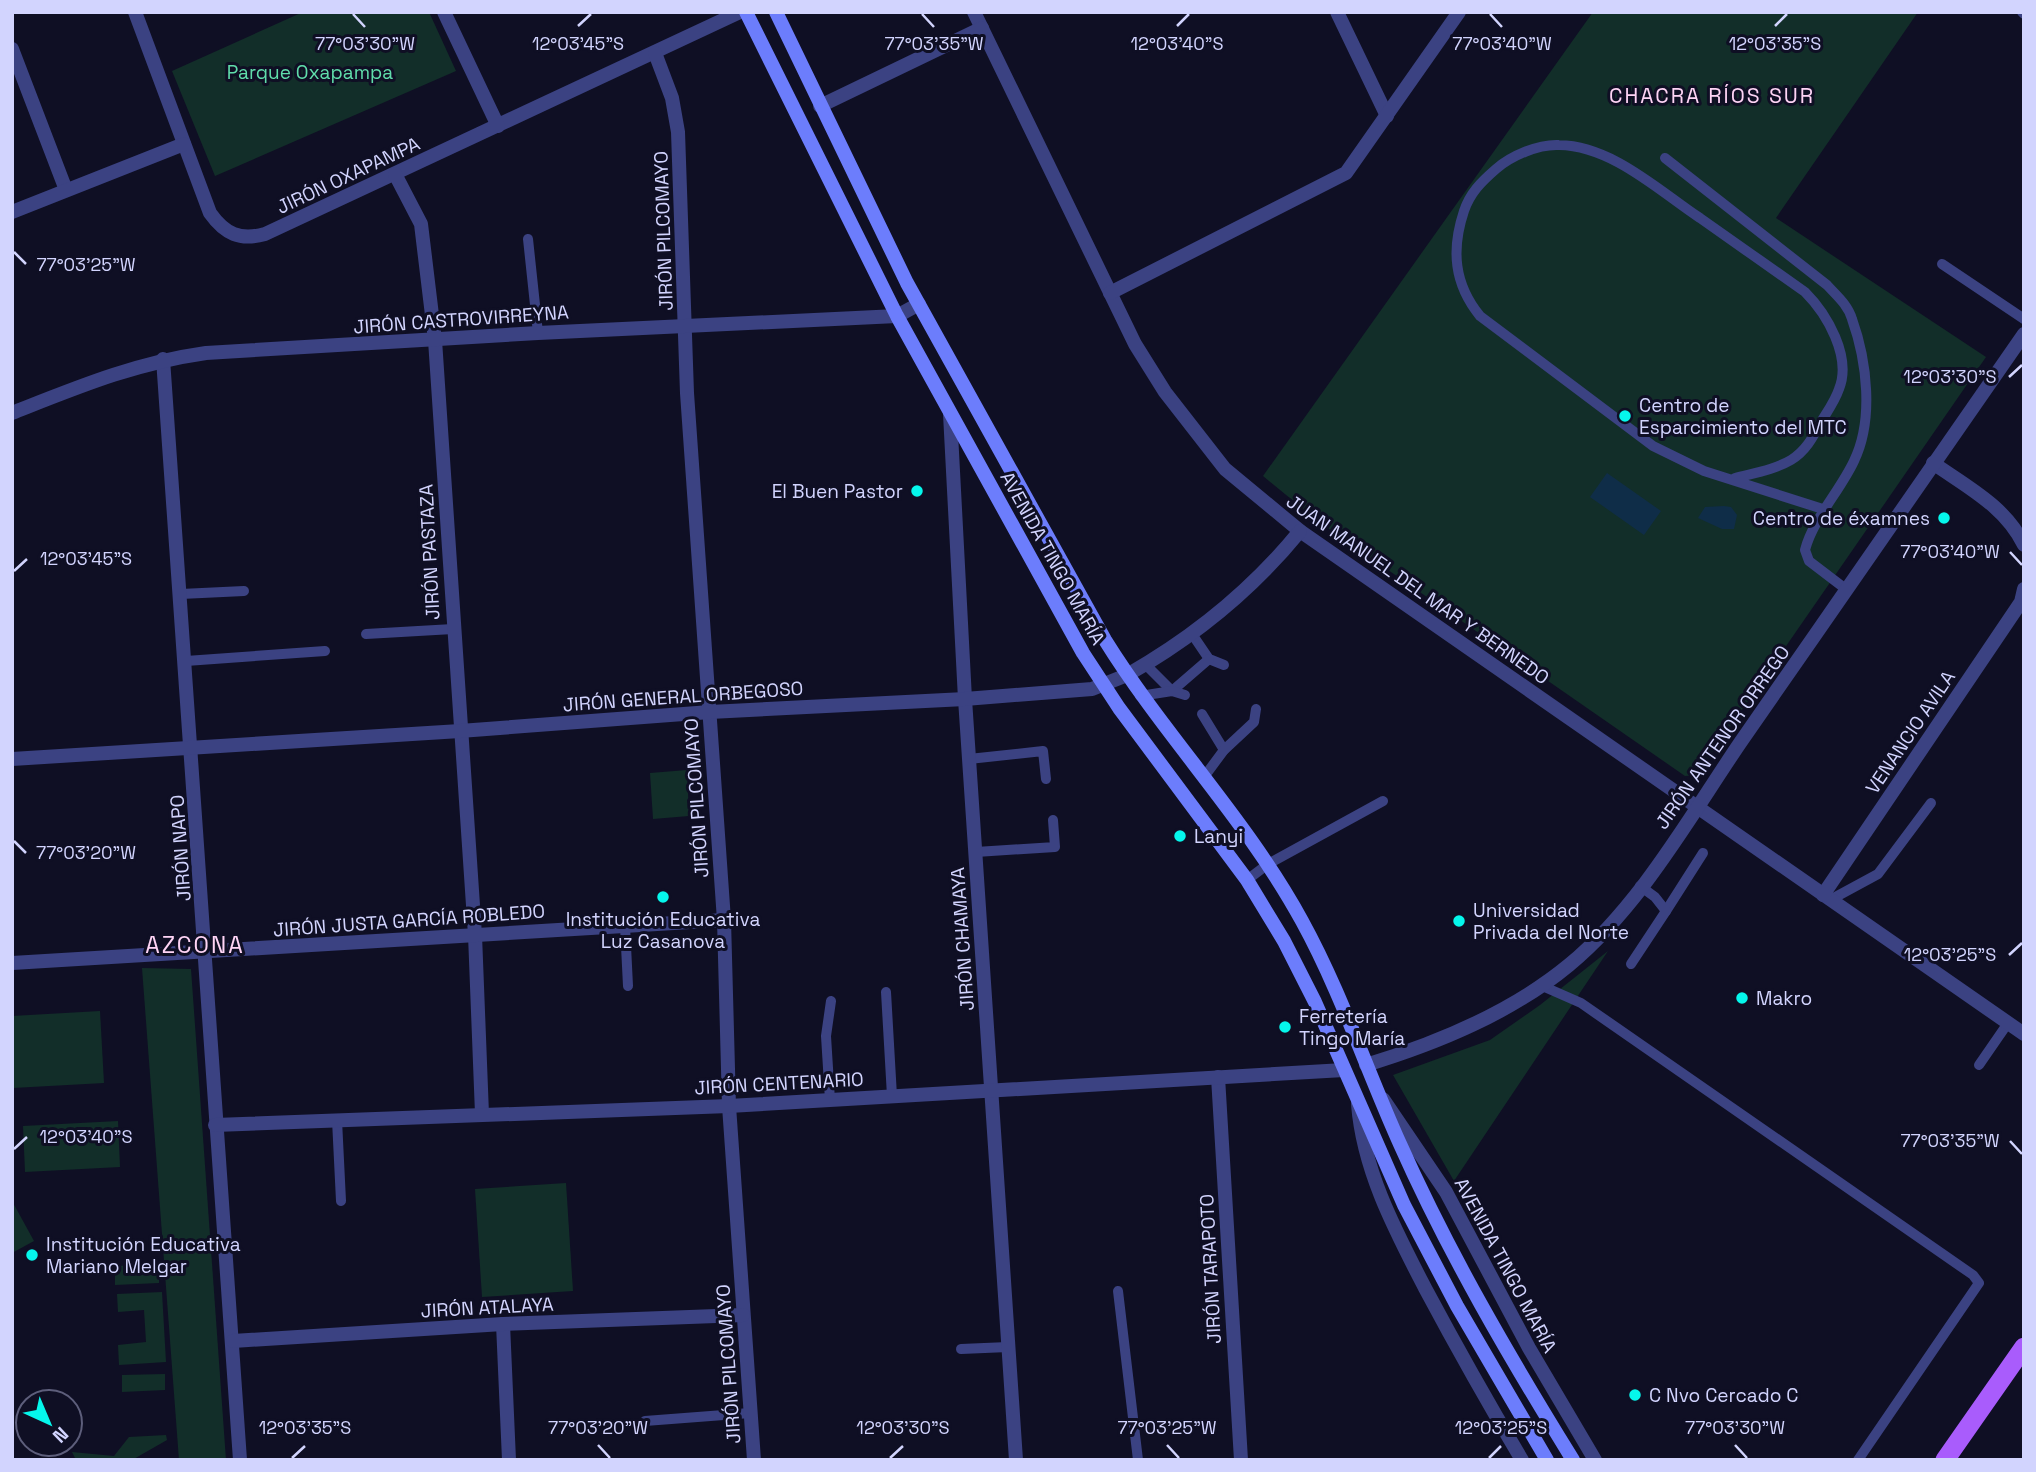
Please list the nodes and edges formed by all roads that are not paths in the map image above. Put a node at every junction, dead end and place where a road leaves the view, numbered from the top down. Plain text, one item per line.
1 (444, 12) edge
2 (740, 12) edge
3 (746, 12) edge
4 (776, 12) edge
5 (974, 12) edge
6 (1337, 12) edge
7 (1459, 12) edge
8 (137, 13) edge
9 (982, 28) junction
10 (12, 49) edge
11 (655, 53) junction
12 (820, 106) junction
13 (1387, 116) junction
14 (498, 126) junction
15 (184, 144) junction
16 (1665, 158) dead end
17 (395, 174) junction
18 (66, 190) junction
19 (12, 212) edge
20 (528, 239) dead end
21 (1942, 264) dead end
22 (1110, 293) junction
23 (919, 304) junction
24 (897, 316) junction
25 (2024, 320) edge
26 (686, 327) junction
27 (538, 332) junction
28 (2024, 334) edge
29 (435, 340) junction
30 (163, 359) junction
31 (12, 413) edge
32 (950, 414) junction
33 (1933, 463) junction
34 (1735, 478) junction
35 (1826, 510) junction
36 (1300, 531) junction
37 (2024, 545) edge
38 (2024, 589) edge
39 (1847, 590) junction
40 (244, 591) dead end
41 (181, 594) junction
42 (453, 629) junction
43 (366, 634) dead end
44 (1192, 634) junction
45 (325, 651) dead end
46 (1209, 659) junction
47 (186, 661) junction
48 (1146, 665) junction
49 (1224, 665) dead end
50 (1127, 676) junction
51 (1103, 686) junction
52 (1172, 691) junction
53 (1185, 695) dead end
54 (1140, 696) junction
55 (965, 699) junction
56 (1256, 709) dead end
57 (710, 712) junction
58 (1202, 714) dead end
59 (460, 731) junction
60 (192, 749) junction
61 (1224, 750) junction
62 (12, 759) edge
63 (969, 759) junction
64 (1204, 777) junction
65 (1046, 779) dead end
66 (1383, 801) dead end
67 (1224, 803) junction
68 (1931, 803) dead end
69 (1696, 808) junction
70 (1054, 820) dead end
71 (1205, 821) junction
72 (976, 852) junction
73 (1703, 853) dead end
74 (1268, 864) junction
75 (1247, 880) junction
76 (1640, 887) junction
77 (1827, 897) junction
78 (1666, 911) junction
79 (724, 920) junction
80 (625, 926) junction
81 (475, 935) junction
82 (207, 952) junction
83 (12, 963) edge
84 (1631, 964) dead end
85 (1540, 985) junction
86 (628, 986) dead end
87 (886, 992) dead end
88 (831, 1001) dead end
89 (2008, 1023) junction
90 (2024, 1034) edge
91 (1366, 1065) junction
92 (1979, 1065) dead end
93 (1344, 1070) junction
94 (1218, 1077) junction
95 (992, 1090) junction
96 (1377, 1092) junction
97 (892, 1096) junction
98 (830, 1100) junction
99 (1358, 1102) junction
100 (729, 1106) junction
101 (482, 1114) junction
102 (337, 1120) junction
103 (215, 1125) junction
104 (341, 1200) dead end
105 (1118, 1291) dead end
106 (743, 1315) junction
107 (503, 1324) junction
108 (233, 1341) junction
109 (1008, 1347) junction
110 (2024, 1348) edge
111 (961, 1349) dead end
112 (750, 1413) junction
113 (645, 1421) dead end
114 (240, 1460) edge
115 (509, 1460) edge
116 (754, 1460) edge
117 (1016, 1460) edge
118 (1138, 1460) edge
119 (1241, 1460) edge
120 (1522, 1460) edge
121 (1547, 1460) edge
122 (1573, 1460) edge
123 (1595, 1460) edge
124 (1858, 1460) edge
125 (1945, 1460) edge

1 - 14 street
2 - 11 street, JIRÓN OXAPAMPA
3 - 24 main road, AVENIDA TINGO MARÍA
4 - 12 main road, AVENIDA TINGO MARÍA
5 - 9 street, JUAN MANUEL DEL MAR Y BERNEDO
6 - 13 street
7 - 13 street
8 - 15 street
9 - 12 street
9 - 22 street, JUAN MANUEL DEL MAR Y BERNEDO
10 - 18 street
11 - 14 street, JIRÓN OXAPAMPA
11 - 26 street, JIRÓN PILCOMAYO
12 - 23 main road, AVENIDA TINGO MARÍA
13 - 22 street
14 - 17 street, JIRÓN OXAPAMPA
15 - 17 street, JIRÓN OXAPAMPA
15 - 18 street
16 - 35 lane
17 - 29 street, JIRÓN PASTAZA
18 - 19 street
20 - 27 lane
21 - 25 lane
22 - 36 street, JUAN MANUEL DEL MAR Y BERNEDO
23 - 24 street, JIRÓN CASTROVIRREYNA
23 - 50 main road, AVENIDA TINGO MARÍA
24 - 26 street, JIRÓN CASTROVIRREYNA
24 - 32 main road, AVENIDA TINGO MARÍA
26 - 27 street, JIRÓN CASTROVIRREYNA
26 - 57 street, JIRÓN PILCOMAYO
27 - 29 street, JIRÓN CASTROVIRREYNA
28 - 33 street, JIRÓN ANTENOR ORREGO
29 - 30 street, JIRÓN CASTROVIRREYNA
29 - 42 street, JIRÓN PASTAZA
30 - 31 street, JIRÓN CASTROVIRREYNA
30 - 41 street, JIRÓN NAPO
32 - 51 main road, AVENIDA TINGO MARÍA
32 - 55 street, JIRÓN CHAMAYA
33 - 37 street
33 - 39 street, JIRÓN ANTENOR ORREGO
34 - 34 lane
34 - 35 lane
35 - 39 lane
36 - 44 street, JIRÓN GENERAL ORBEGOSO
36 - 69 street, JUAN MANUEL DEL MAR Y BERNEDO
38 - 77 street, VENANCIO AVILA
39 - 69 street, JIRÓN ANTENOR ORREGO
40 - 41 lane
41 - 47 street, JIRÓN NAPO
42 - 43 lane
42 - 59 street, JIRÓN PASTAZA
44 - 46 lane
44 - 48 street, JIRÓN GENERAL ORBEGOSO
45 - 47 lane
46 - 49 lane
46 - 52 lane
47 - 60 street, JIRÓN NAPO
48 - 50 street, JIRÓN GENERAL ORBEGOSO
48 - 52 lane
50 - 51 street, JIRÓN GENERAL ORBEGOSO
50 - 54 main road, AVENIDA TINGO MARÍA
51 - 55 street, JIRÓN GENERAL ORBEGOSO
51 - 71 main road, AVENIDA TINGO MARÍA
52 - 53 lane
52 - 54 lane
54 - 64 main road, AVENIDA TINGO MARÍA
55 - 57 street, JIRÓN GENERAL ORBEGOSO
55 - 63 street, JIRÓN CHAMAYA
56 - 61 lane
57 - 59 street, JIRÓN GENERAL ORBEGOSO
57 - 79 street, JIRÓN PILCOMAYO
58 - 61 lane
59 - 60 street, JIRÓN GENERAL ORBEGOSO
59 - 81 street, JIRÓN PASTAZA
60 - 62 street, JIRÓN GENERAL ORBEGOSO
60 - 82 street, JIRÓN NAPO
61 - 64 lane
63 - 65 lane
63 - 72 street, JIRÓN CHAMAYA
64 - 67 main road, AVENIDA TINGO MARÍA
66 - 74 lane
67 - 71 main road
67 - 74 main road, AVENIDA TINGO MARÍA
68 - 77 lane
69 - 76 street, JIRÓN ANTENOR ORREGO
69 - 77 street, JUAN MANUEL DEL MAR Y BERNEDO
70 - 72 lane
71 - 75 main road, AVENIDA TINGO MARÍA
72 - 95 street, JIRÓN CHAMAYA
73 - 78 lane
74 - 75 lane
74 - 91 main road, AVENIDA TINGO MARÍA
75 - 93 main road, AVENIDA TINGO MARÍA
76 - 78 lane
76 - 85 street, JIRÓN ANTENOR ORREGO
77 - 89 street, JUAN MANUEL DEL MAR Y BERNEDO
78 - 84 lane
79 - 80 street, JIRÓN JUSTA GARCÍA ROBLEDO
79 - 100 street, JIRÓN PILCOMAYO
80 - 81 street, JIRÓN JUSTA GARCÍA ROBLEDO
80 - 86 lane
81 - 82 street, JIRÓN JUSTA GARCÍA ROBLEDO
81 - 101 street, JIRÓN PASTAZA
82 - 83 street, JIRÓN JUSTA GARCÍA ROBLEDO
82 - 103 street, JIRÓN NAPO
85 - 91 street, JIRÓN ANTENOR ORREGO
85 - 124 lane
87 - 97 lane
88 - 98 lane
89 - 90 street, JUAN MANUEL DEL MAR Y BERNEDO
89 - 92 lane
91 - 96 main road, AVENIDA TINGO MARÍA
93 - 94 street, JIRÓN CENTENARIO
93 - 99 main road, AVENIDA TINGO MARÍA
94 - 95 street, JIRÓN CENTENARIO
94 - 119 street, JIRÓN TARAPOTO
95 - 97 street, JIRÓN CENTENARIO
95 - 109 street, JIRÓN CHAMAYA
96 - 122 main road, AVENIDA TINGO MARÍA
96 - 123 street, AVENIDA TINGO MARÍA
97 - 98 street, JIRÓN CENTENARIO
98 - 100 street, JIRÓN CENTENARIO
99 - 120 street, AVENIDA TINGO MARÍA
99 - 121 main road, AVENIDA TINGO MARÍA
100 - 101 street, JIRÓN CENTENARIO
100 - 106 street, JIRÓN PILCOMAYO
101 - 102 street, JIRÓN CENTENARIO
102 - 103 street, JIRÓN CENTENARIO
102 - 104 lane
103 - 108 street, JIRÓN NAPO
105 - 118 lane
106 - 107 street, JIRÓN ATALAYA
106 - 112 street, JIRÓN PILCOMAYO
107 - 108 street, JIRÓN ATALAYA
107 - 115 street
108 - 114 street, JIRÓN NAPO
109 - 111 lane
109 - 117 street, JIRÓN CHAMAYA
110 - 125 main road
112 - 113 lane
112 - 116 street, JIRÓN PILCOMAYO

